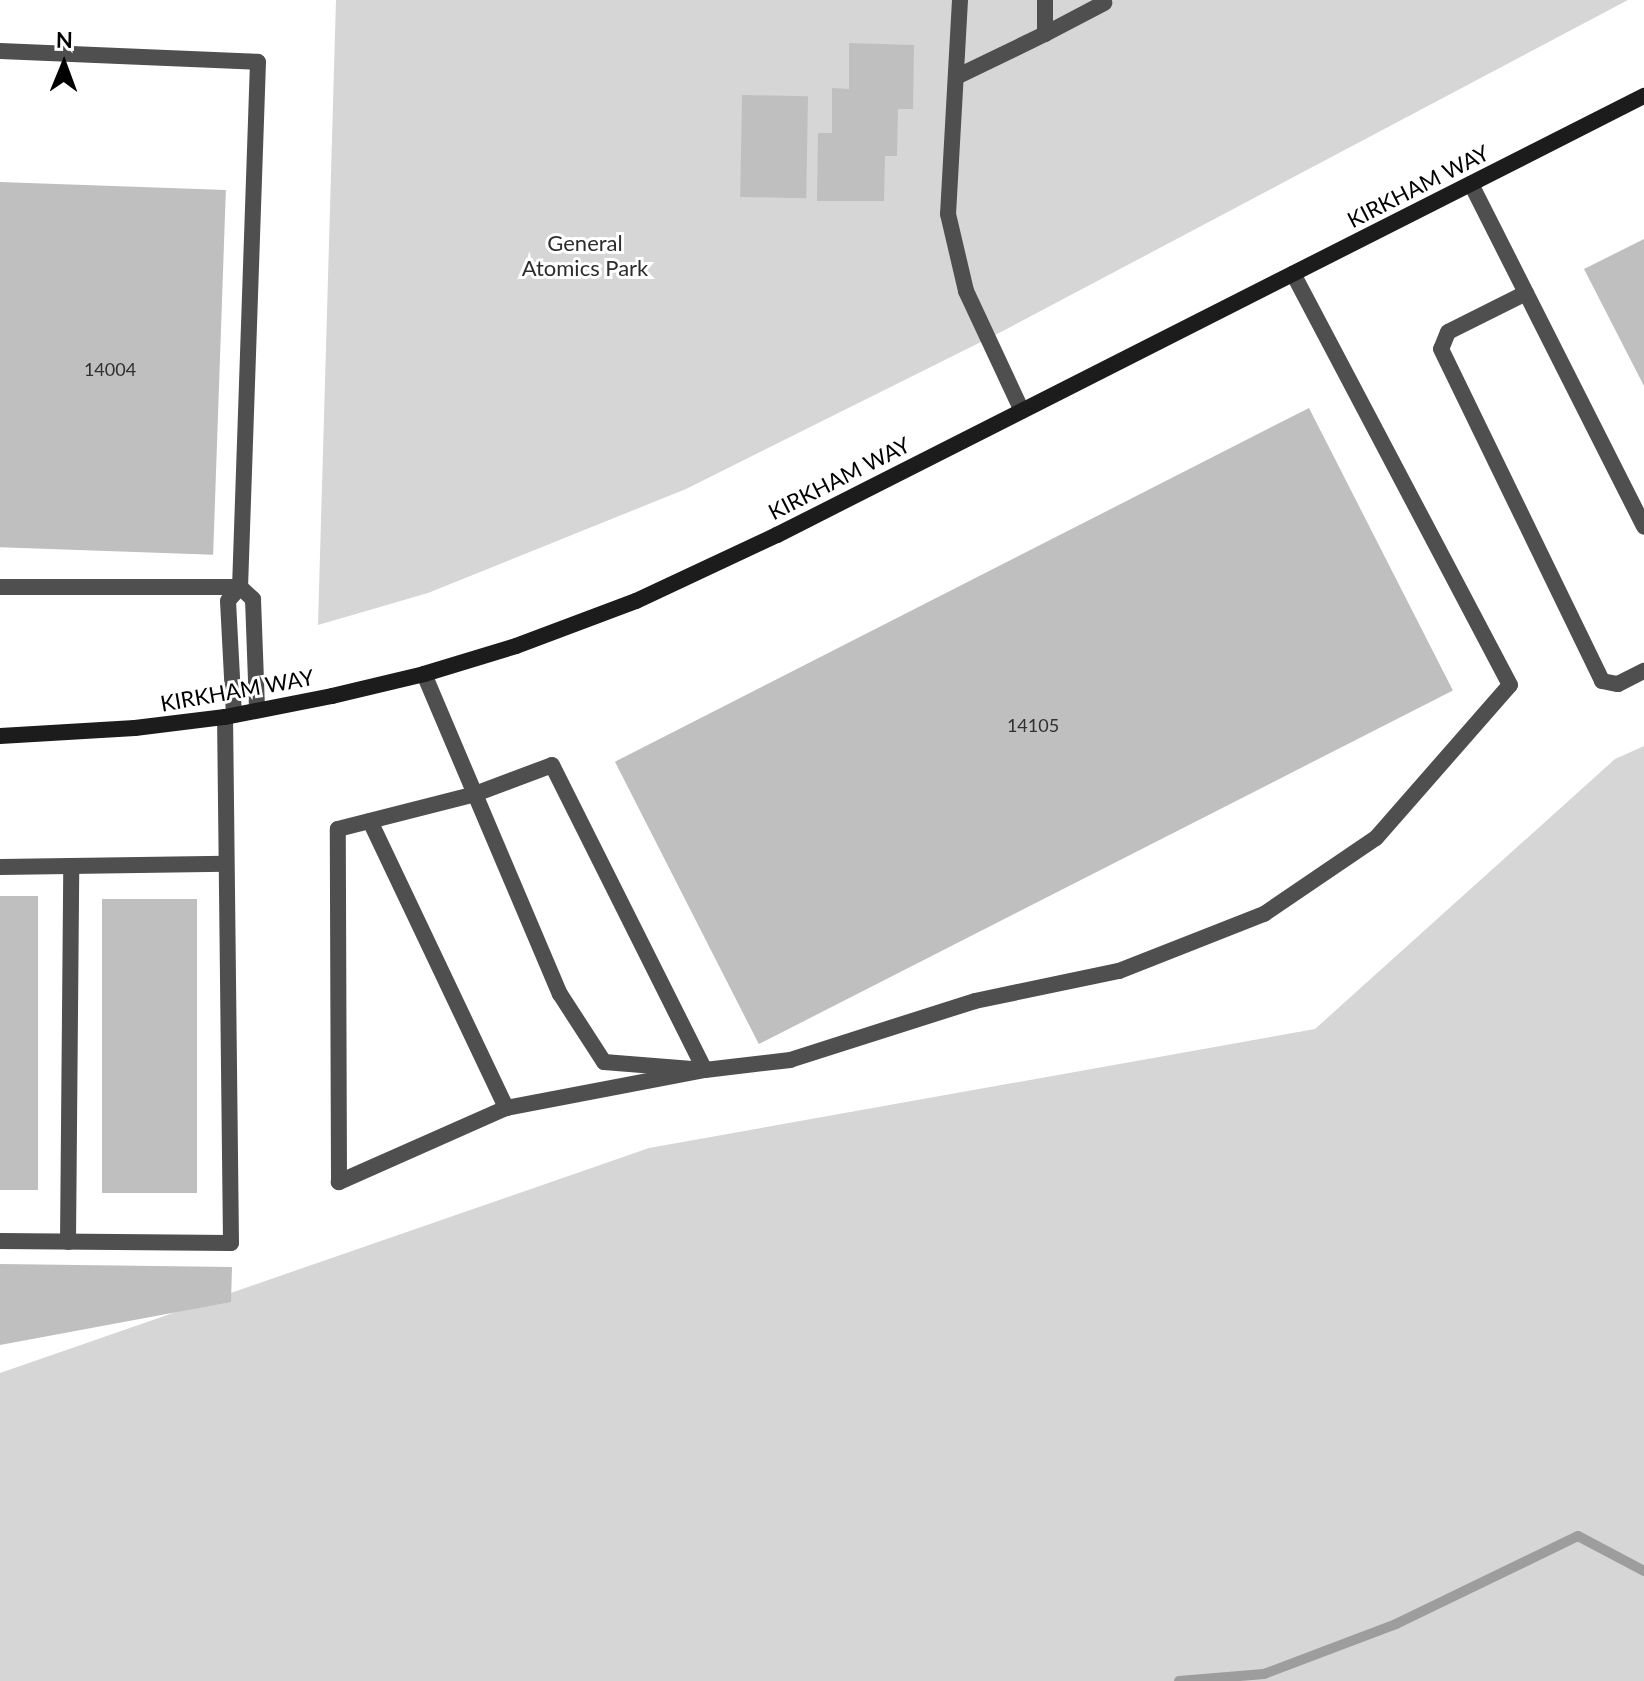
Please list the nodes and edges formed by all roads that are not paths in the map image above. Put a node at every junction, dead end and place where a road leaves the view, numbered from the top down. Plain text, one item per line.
1 (960, 0) edge
2 (1045, 0) edge
3 (1104, 3) dead end
4 (1045, 34) junction
5 (0, 51) edge
6 (956, 77) junction
7 (1644, 96) edge
8 (1471, 184) junction
9 (1293, 274) junction
10 (1526, 293) junction
11 (1022, 411) junction
12 (1644, 527) edge
13 (0, 587) edge
14 (240, 587) junction
15 (1644, 671) edge
16 (424, 674) junction
17 (257, 710) junction
18 (229, 716) junction
19 (0, 736) edge
20 (475, 794) junction
21 (370, 821) junction
22 (226, 864) junction
23 (71, 866) junction
24 (0, 867) edge
25 (705, 1070) junction
26 (506, 1108) junction
27 (0, 1241) edge
28 (68, 1242) junction

1 - 6 lane
2 - 4 lane
3 - 4 lane
4 - 6 lane
5 - 14 lane
6 - 11 lane
7 - 8 main road, KIRKHAM WAY
8 - 9 main road, KIRKHAM WAY
8 - 10 lane
9 - 11 main road, KIRKHAM WAY
9 - 25 lane
10 - 12 lane
10 - 15 lane
11 - 16 main road, KIRKHAM WAY
13 - 14 lane
14 - 17 lane
14 - 18 lane
16 - 17 main road, KIRKHAM WAY
16 - 20 lane
17 - 18 main road, KIRKHAM WAY
18 - 19 main road, KIRKHAM WAY
18 - 22 lane
20 - 21 lane
20 - 25 lane
20 - 25 lane
21 - 26 lane
21 - 26 lane
22 - 23 lane
22 - 28 lane
23 - 24 lane
23 - 28 lane
25 - 26 lane
27 - 28 lane

